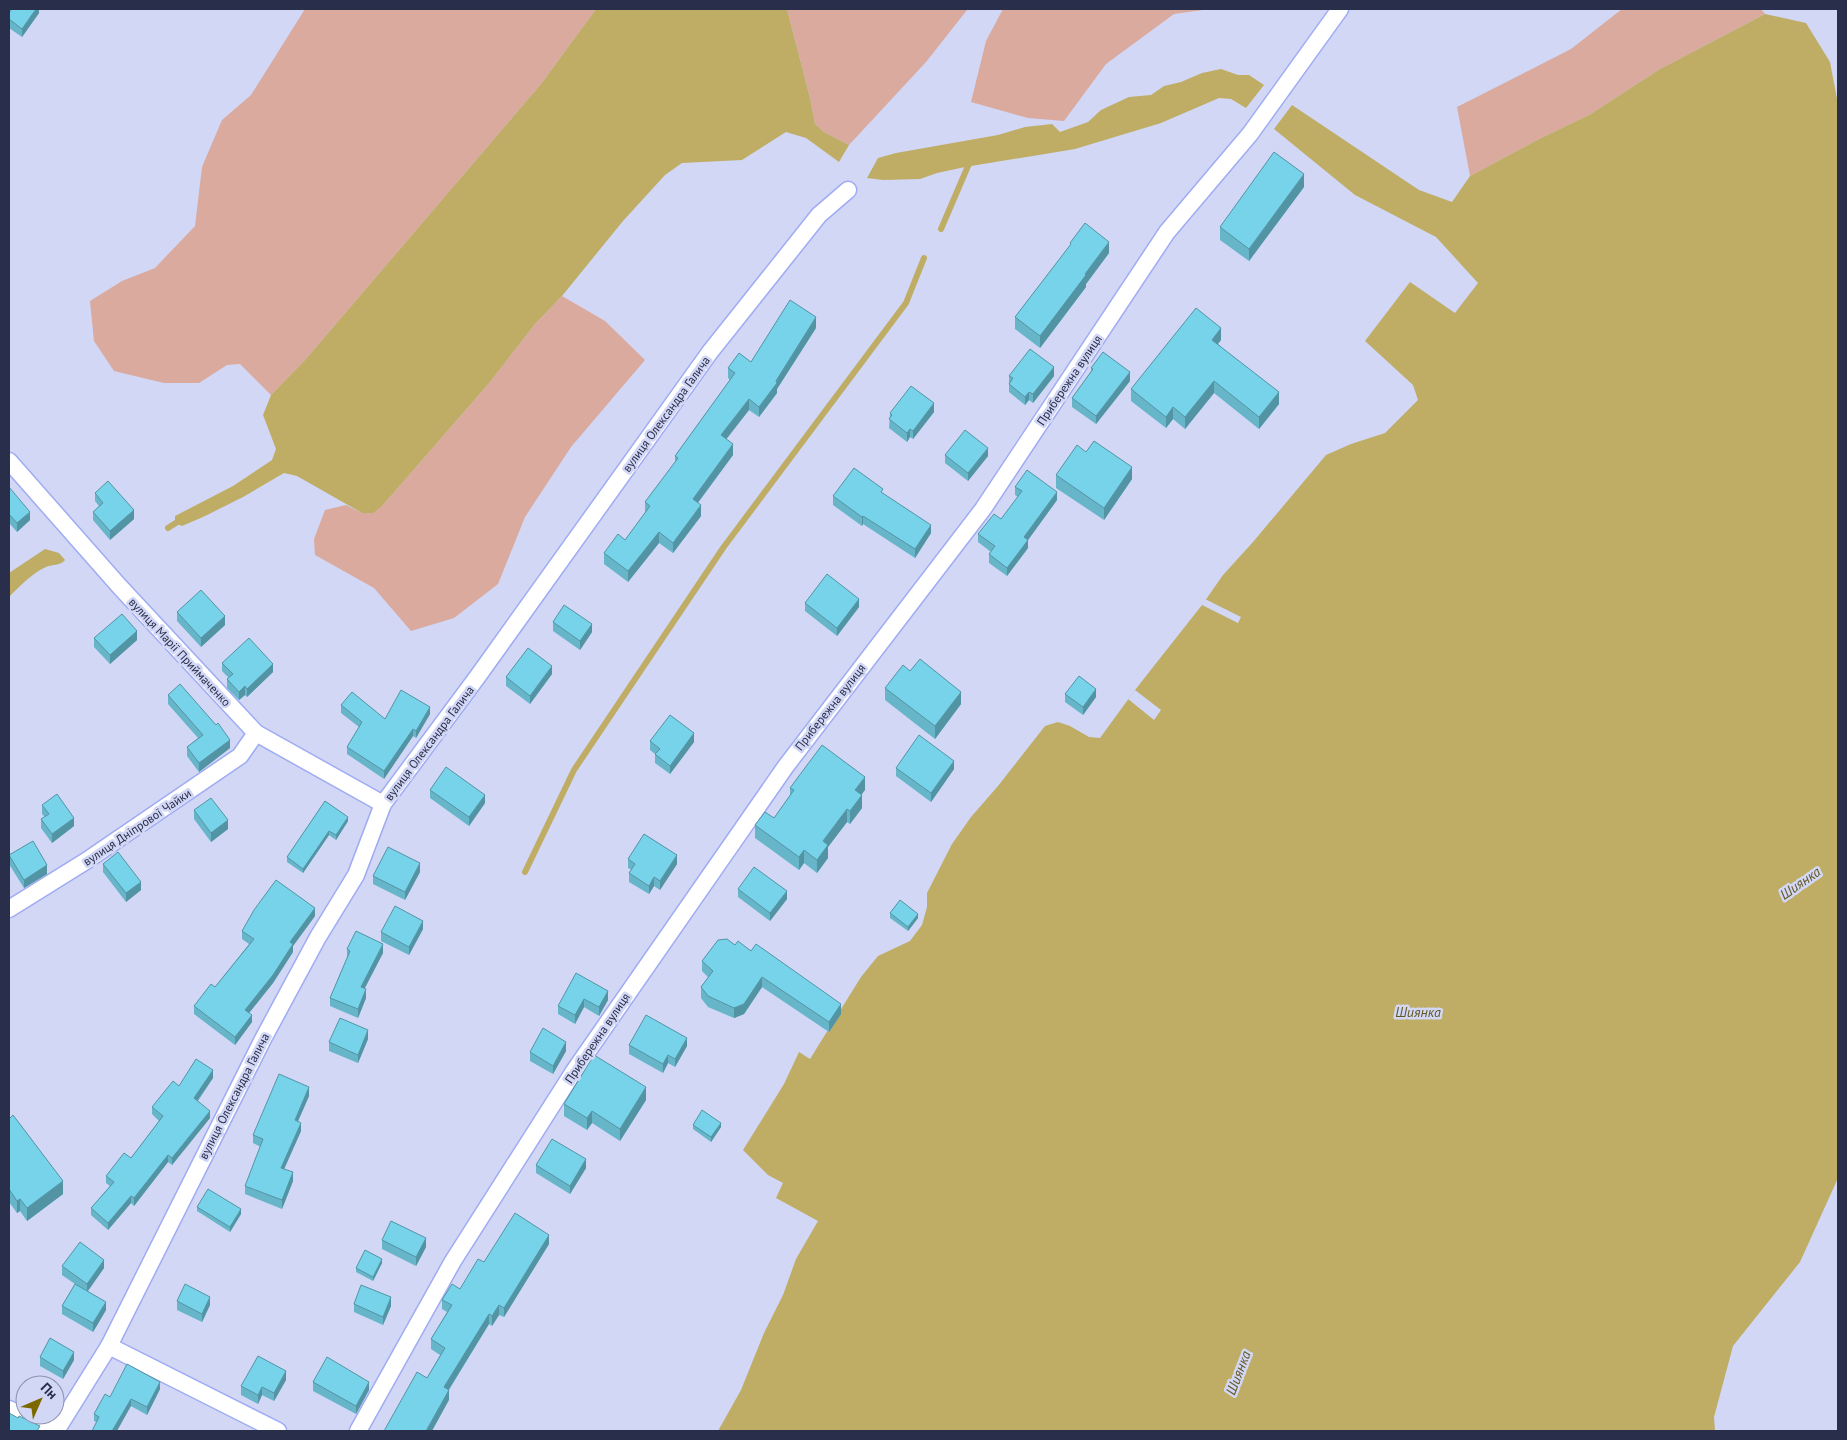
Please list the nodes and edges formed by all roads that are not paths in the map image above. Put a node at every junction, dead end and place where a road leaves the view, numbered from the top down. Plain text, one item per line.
1 (1340, 9) edge
2 (848, 190) dead end
3 (9, 461) edge
4 (256, 733) junction
5 (383, 804) junction
6 (9, 909) edge
7 (108, 1346) junction
8 (9, 1409) edge
9 (56, 1431) edge
10 (278, 1431) edge
11 (358, 1431) edge

1 - 11 street, Прибережна вулиця
2 - 5 street, вулиця Олександра Галича
3 - 4 street, вулиця Марії Приймаченко
4 - 5 street, вулиця Марії Приймаченко
4 - 6 street, вулиця Дніпрової Чайки
5 - 7 street, вулиця Олександра Галича
7 - 9 street, вулиця Олександра Галича
7 - 10 street
8 - 9 street

